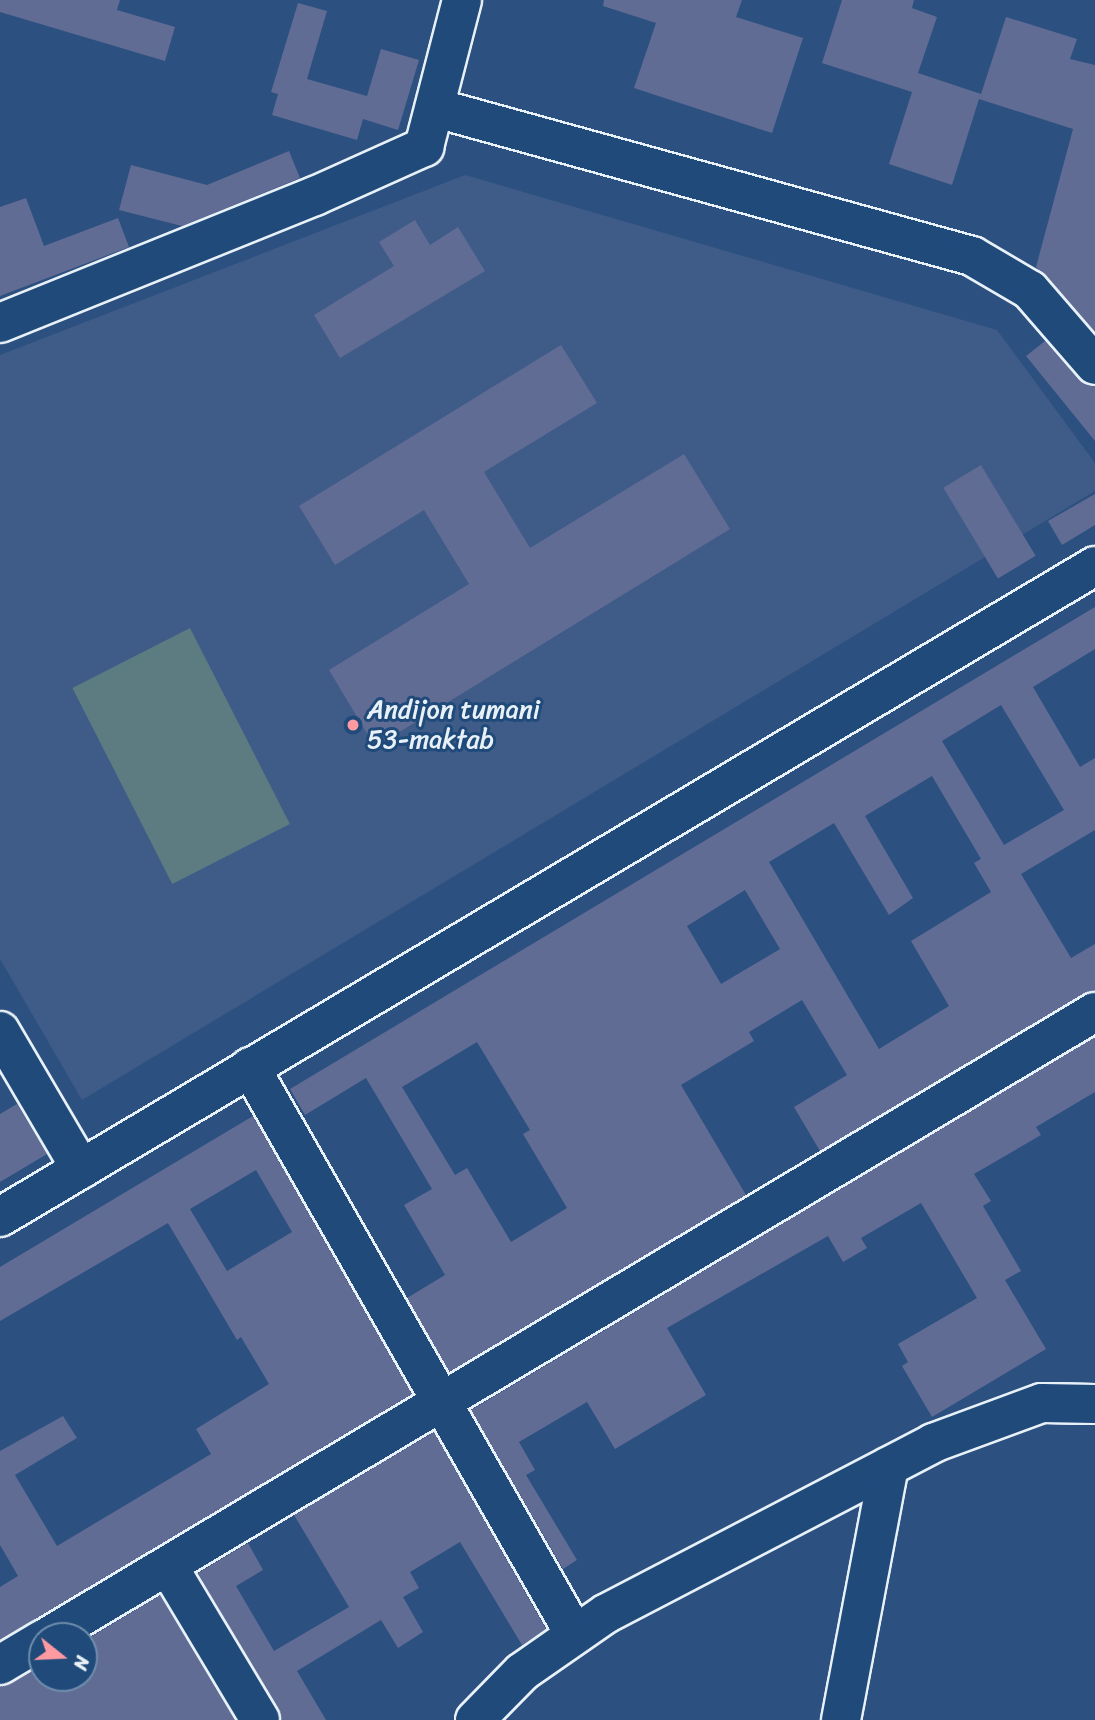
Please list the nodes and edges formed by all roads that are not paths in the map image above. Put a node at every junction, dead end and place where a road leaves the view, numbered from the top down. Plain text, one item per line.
1 (462, 0) edge
2 (436, 108) junction
3 (0, 323) edge
4 (1095, 365) edge
5 (1095, 566) edge
6 (1095, 1012) edge
7 (0, 1031) edge
8 (250, 1067) junction
9 (81, 1169) junction
10 (0, 1217) edge
11 (445, 1404) junction
12 (1095, 1404) edge
13 (889, 1467) junction
14 (168, 1566) junction
15 (73, 1622) edge
16 (575, 1635) junction
17 (28, 1648) edge
18 (0, 1665) edge
19 (260, 1720) edge
20 (475, 1720) edge
21 (841, 1720) edge

1 - 2 street
2 - 3 street
2 - 4 street
5 - 8 street
6 - 11 street
7 - 9 street
8 - 9 street
8 - 11 street
9 - 10 street
11 - 14 street
11 - 16 street
12 - 13 street
13 - 16 street
13 - 21 street
14 - 15 street
14 - 19 street
16 - 20 street
17 - 18 street

